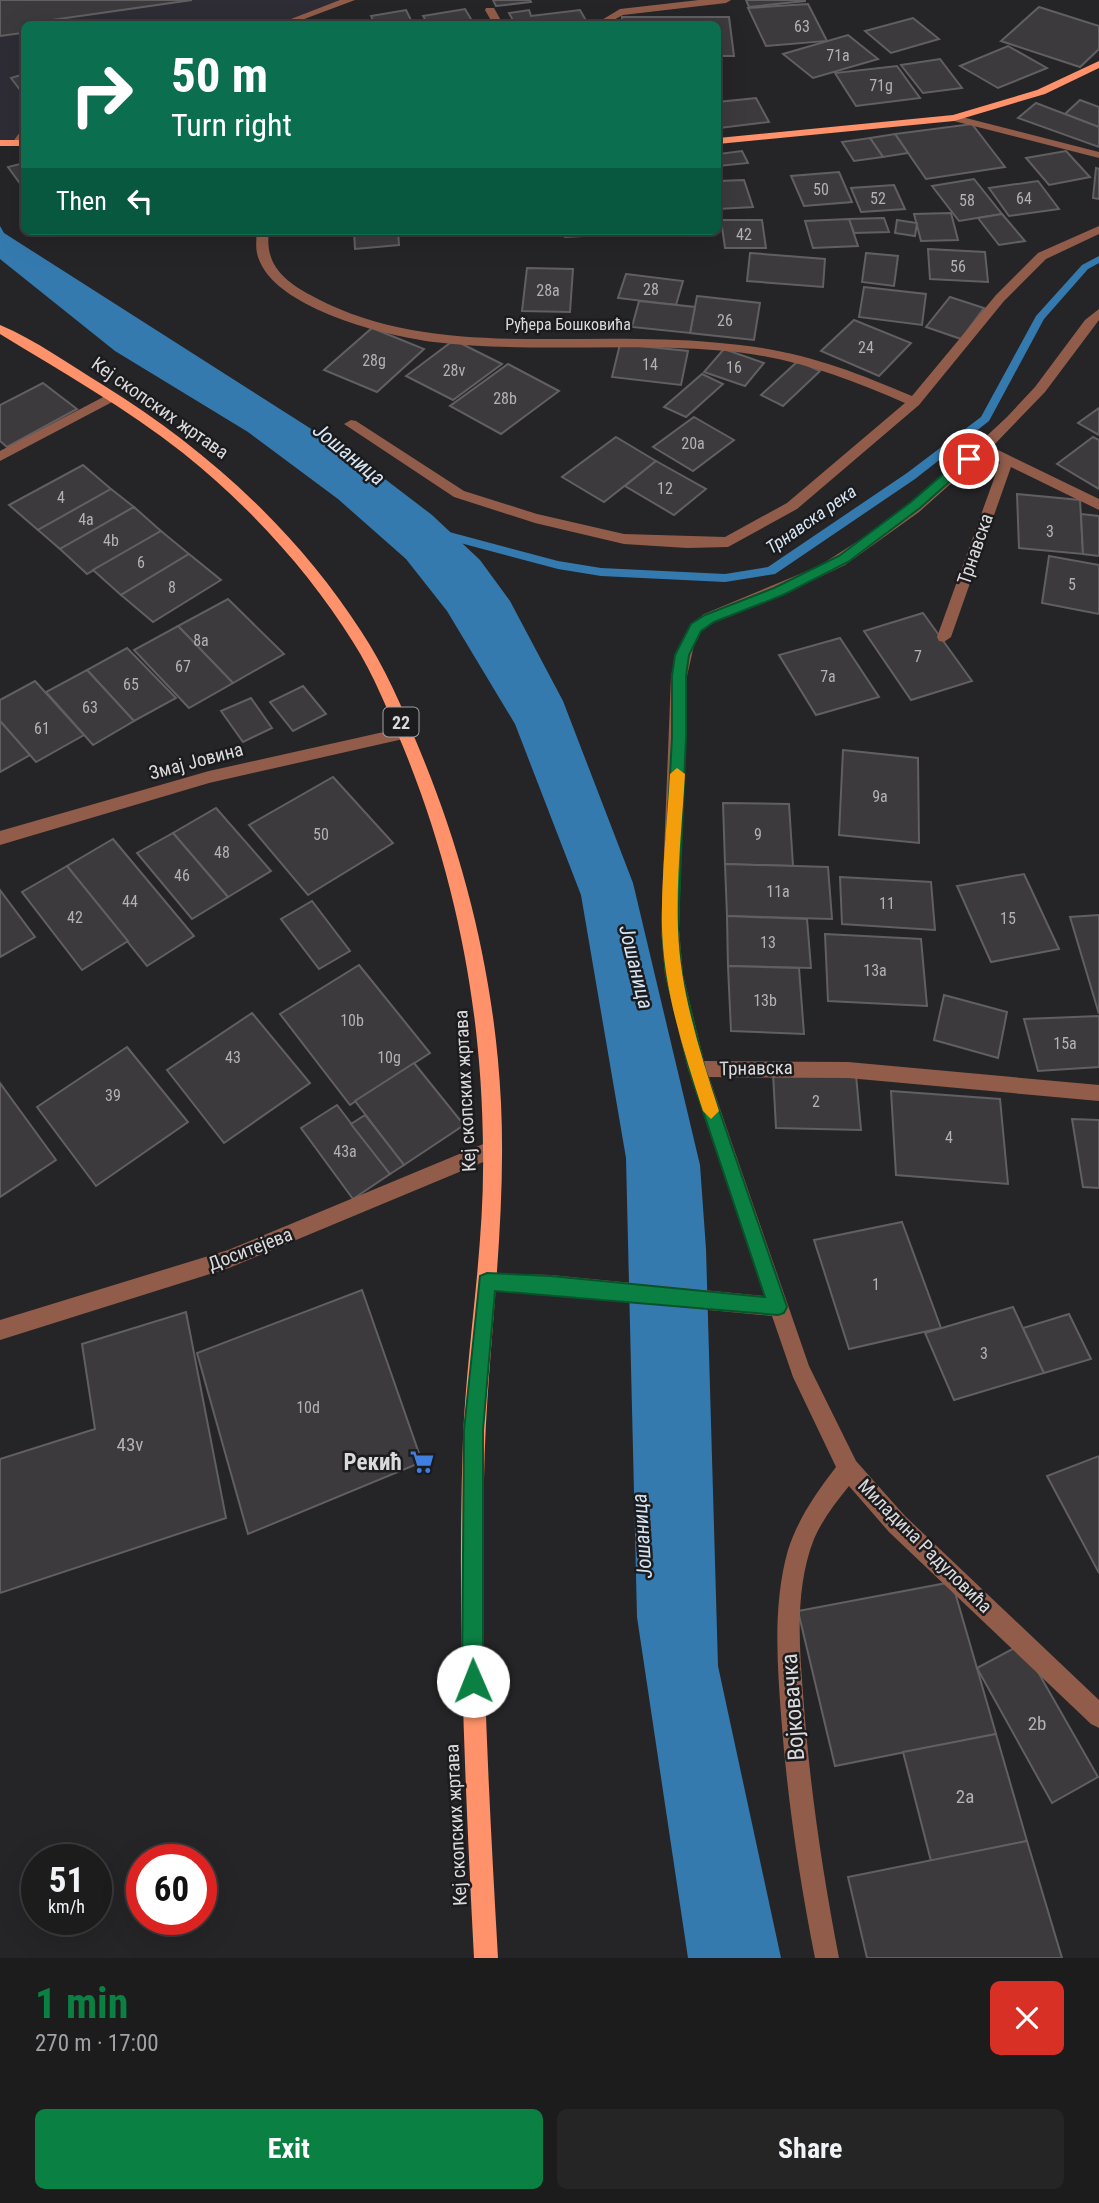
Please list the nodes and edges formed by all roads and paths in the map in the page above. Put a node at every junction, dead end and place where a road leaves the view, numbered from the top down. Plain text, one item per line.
1 (350, 0) edge
2 (726, 0) edge
3 (490, 10) dead end
4 (291, 21) edge
5 (496, 21) edge
6 (605, 21) edge
7 (1099, 64) edge
8 (954, 118) junction
9 (21, 140) edge
10 (721, 141) edge
11 (0, 143) edge
12 (1099, 155) edge
13 (1099, 230) edge
14 (263, 235) edge
15 (1099, 313) edge
16 (0, 329) edge
17 (111, 397) junction
18 (914, 402) junction
19 (351, 424) dead end
20 (981, 447) junction
21 (0, 457) edge
22 (1007, 460) junction
23 (1099, 505) edge
24 (944, 637) dead end
25 (406, 733) junction
26 (0, 838) edge
27 (697, 1069) junction
28 (1099, 1093) edge
29 (493, 1149) junction
30 (487, 1282) junction
31 (778, 1307) junction
32 (0, 1330) edge
33 (848, 1469) junction
34 (1099, 1716) edge
35 (486, 1958) edge
36 (827, 1958) edge

1 - 4 street
2 - 6 street
3 - 5 street
7 - 8 main road
8 - 10 main road
8 - 12 street
9 - 11 main road
13 - 18 street
14 - 18 street, Руђера Бошковића
15 - 20 street, Трнавска
16 - 17 main road, Кеј скопских жртава / 22
17 - 21 street
17 - 25 main road, Кеј скопских жртава / 22
18 - 19 street
20 - 22 street
20 - 27 street, Трнавска
22 - 23 street
22 - 24 street, Трнавска
25 - 26 street, Змај Јовина
25 - 29 main road, Кеј скопских жртава / 22
27 - 28 street, Трнавска
27 - 31 street, Миладина Радуловића
29 - 30 main road, Кеј скопских жртава / 22
29 - 32 street, Доситејева
30 - 31 street
30 - 35 main road, Кеј скопских жртава / 22
31 - 33 street, Миладина Радуловића
33 - 34 street, Миладина Радуловића
33 - 36 street, Војковачка

